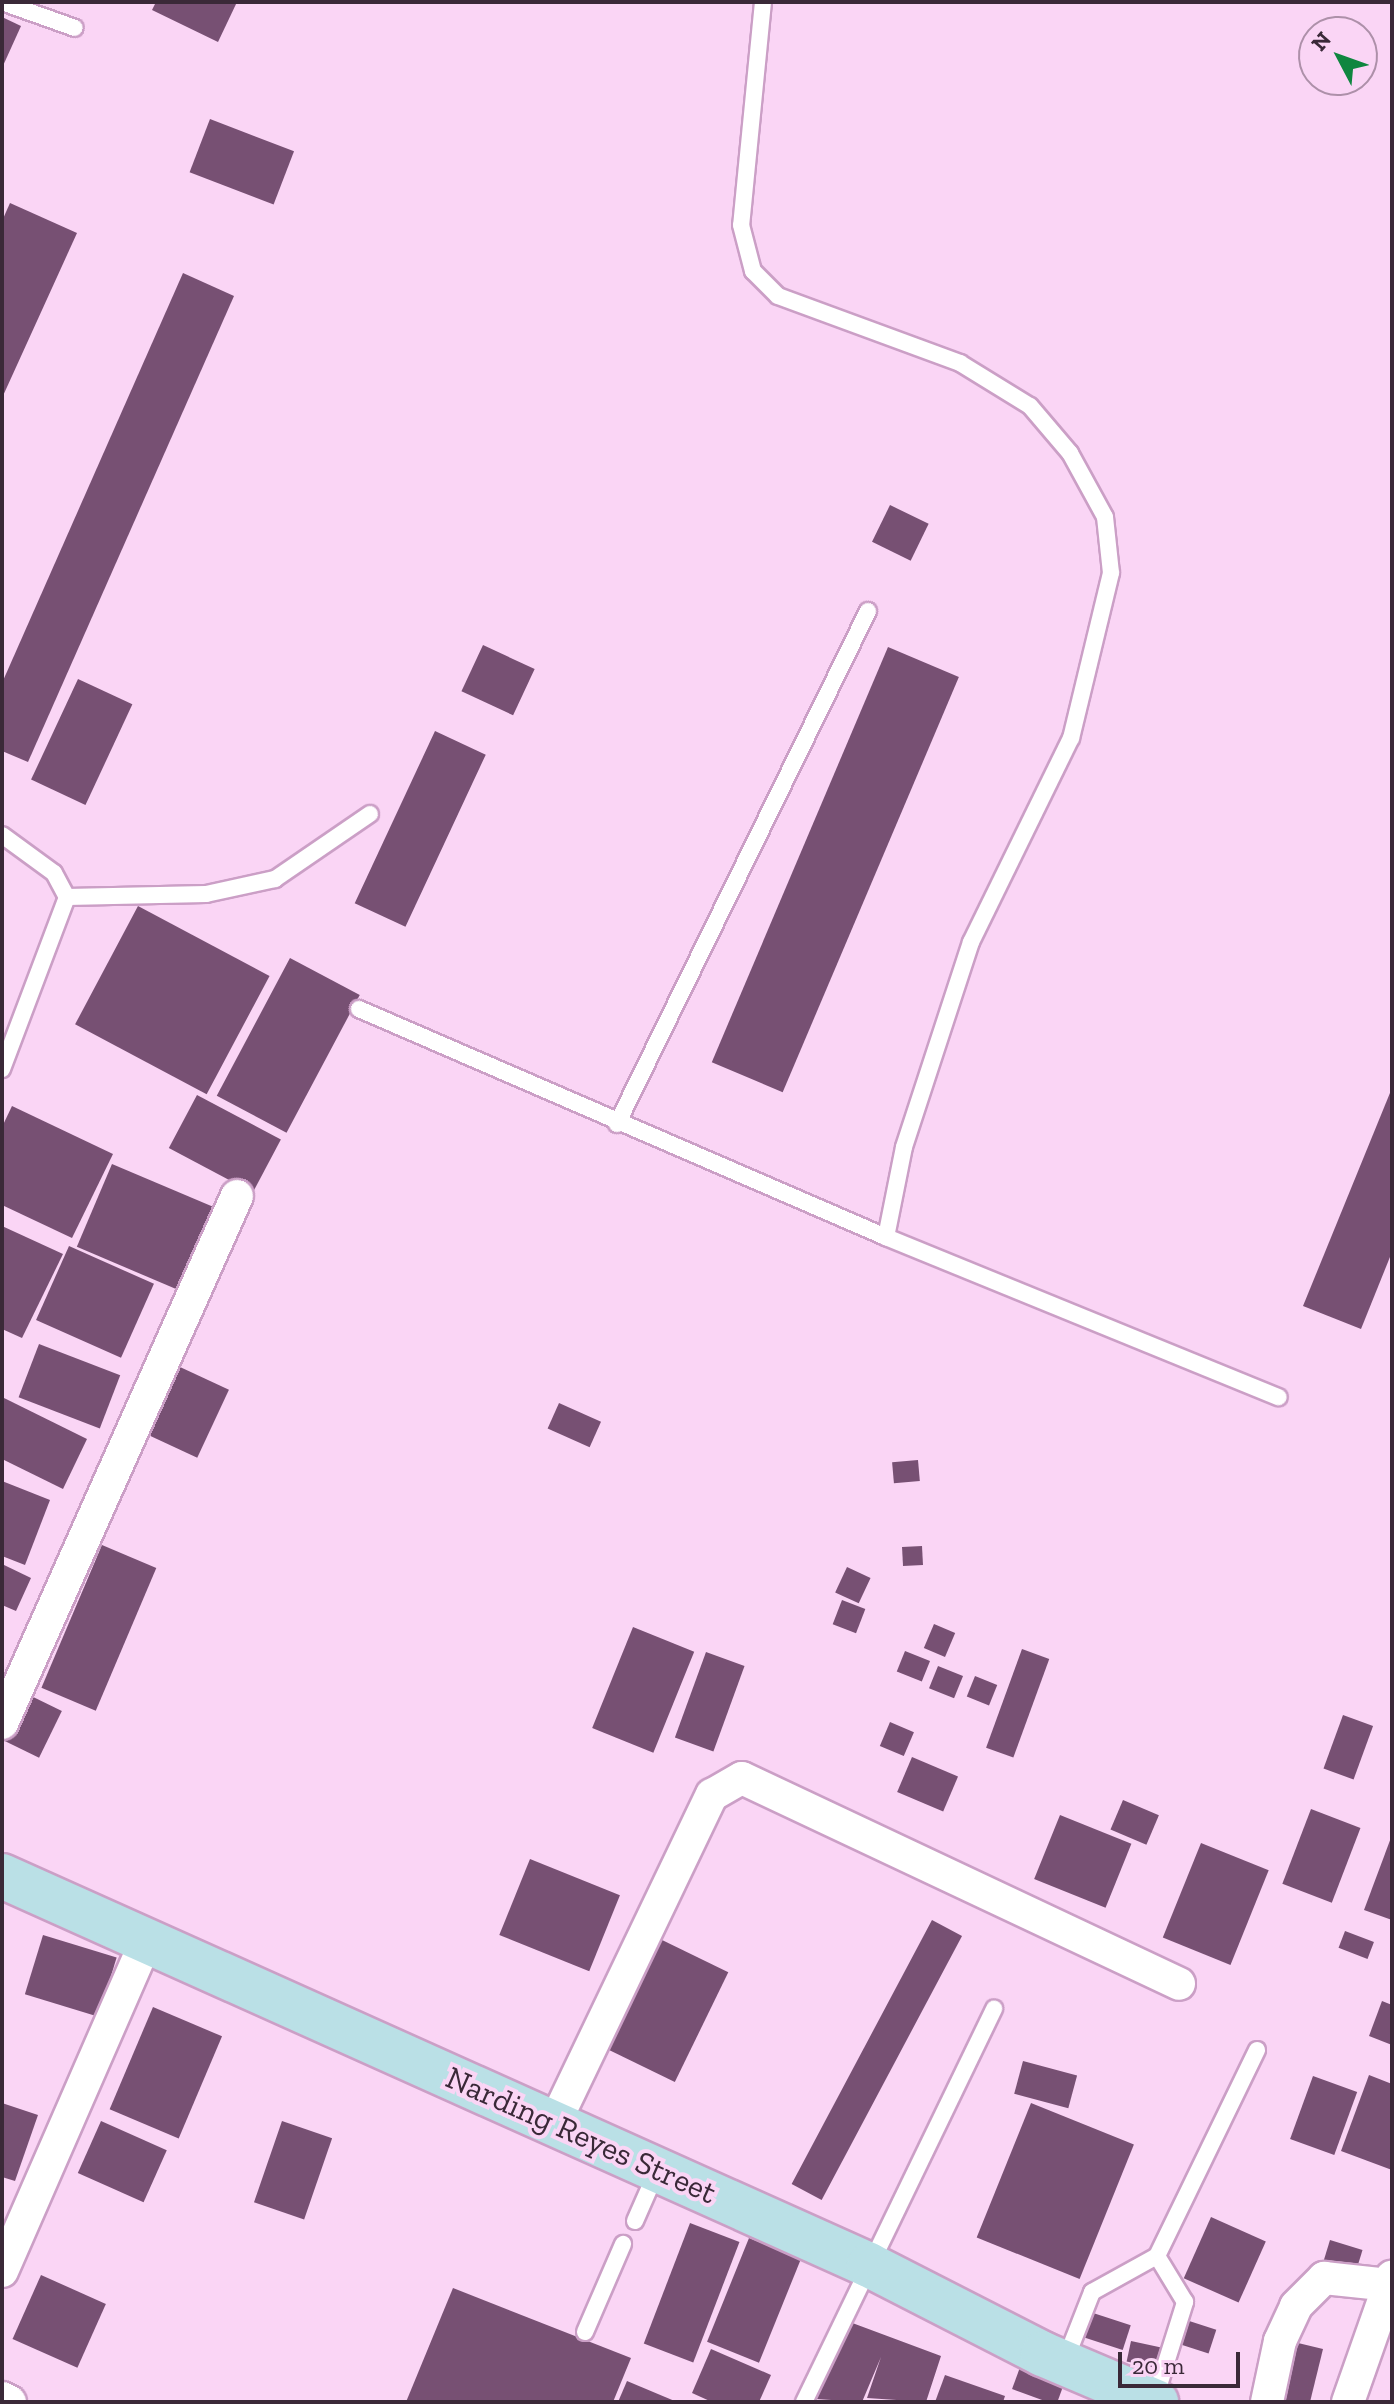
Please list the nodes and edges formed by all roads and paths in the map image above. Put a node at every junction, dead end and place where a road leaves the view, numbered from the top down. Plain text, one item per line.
1 (2, 2) edge
2 (763, 2) edge
3 (75, 28) dead end
4 (868, 611) dead end
5 (370, 814) dead end
6 (2, 835) edge
7 (67, 897) junction
8 (359, 1009) dead end
9 (2, 1069) edge
10 (617, 1124) junction
11 (237, 1196) dead end
12 (886, 1237) junction
13 (1279, 1397) dead end
14 (2, 1723) edge
15 (2, 1876) edge
16 (146, 1942) junction
17 (1179, 1984) dead end
18 (994, 2009) dead end
19 (1257, 2050) dead end
20 (555, 2122) junction
21 (658, 2169) junction
22 (635, 2221) dead end
23 (623, 2244) dead end
24 (1157, 2256) junction
25 (869, 2265) junction
26 (2, 2271) edge
27 (1390, 2281) edge
28 (585, 2332) dead end
29 (1064, 2362) junction
30 (2, 2398) edge
31 (10, 2402) edge
32 (804, 2402) edge
33 (1155, 2402) edge
34 (1267, 2402) edge
35 (1348, 2402) edge

1 - 3 lane
2 - 12 lane
4 - 10 lane
5 - 7 lane
6 - 7 lane
7 - 9 lane
8 - 10 lane
10 - 12 lane
11 - 14 street
12 - 13 lane
15 - 16 street, Narding Reyes Street
16 - 20 street, Narding Reyes Street
16 - 26 street
17 - 20 street
18 - 25 lane
19 - 24 lane
20 - 21 street, Narding Reyes Street
21 - 22 lane
21 - 25 street, Narding Reyes Street
23 - 28 lane
24 - 29 lane
24 - 33 lane
25 - 29 street, Narding Reyes Street
25 - 32 lane
27 - 34 street
27 - 35 street
29 - 33 street, Narding Reyes Street
30 - 31 street

